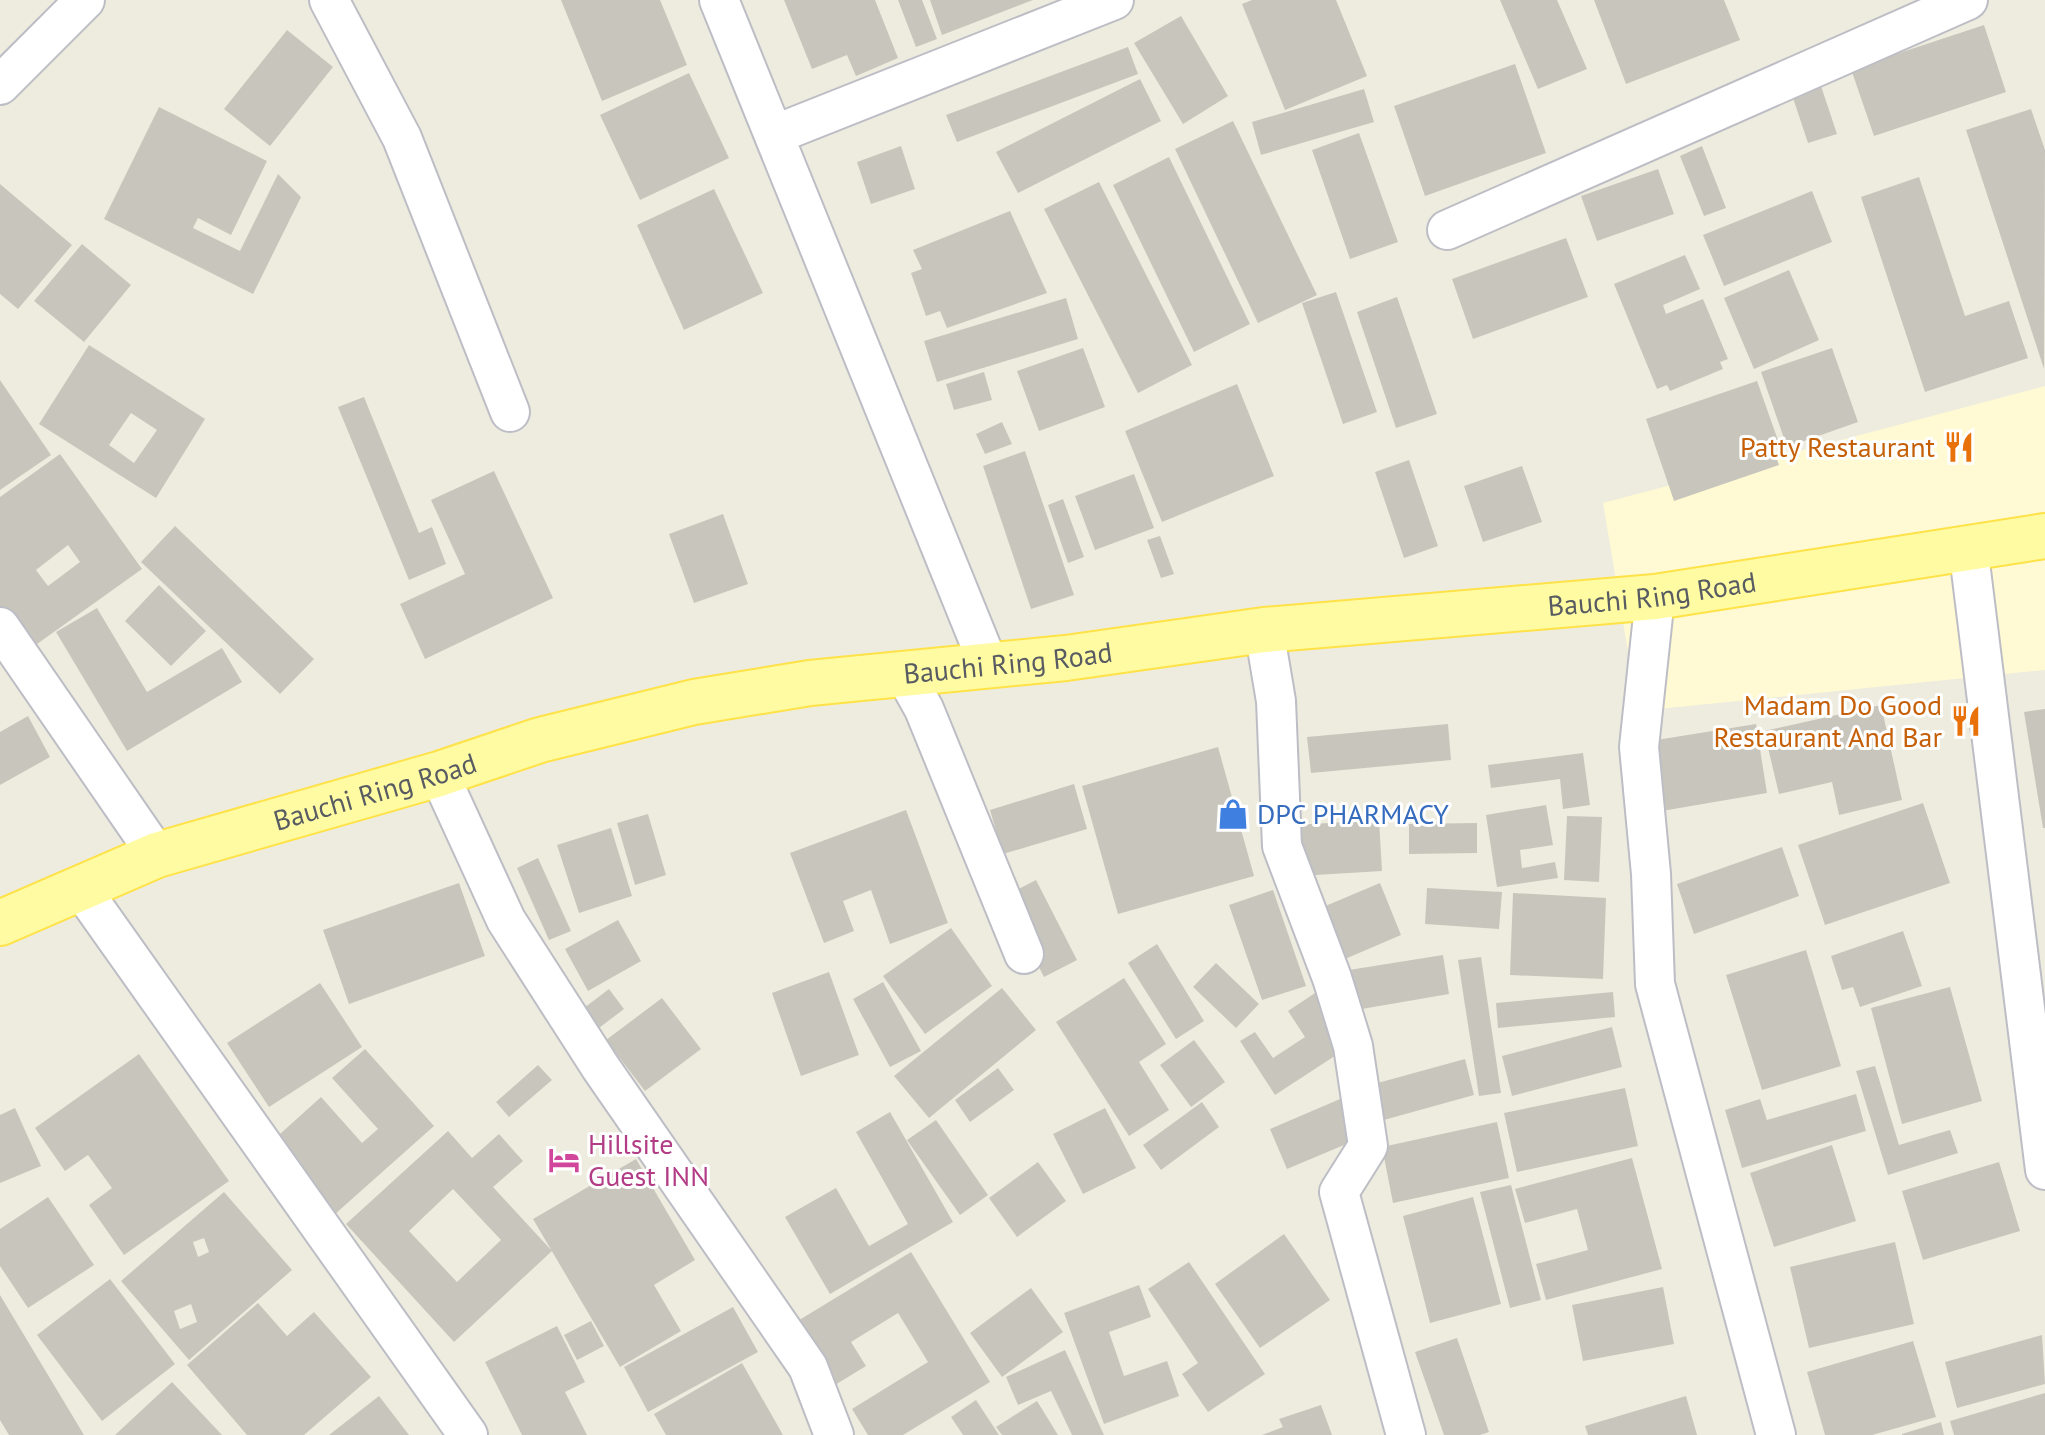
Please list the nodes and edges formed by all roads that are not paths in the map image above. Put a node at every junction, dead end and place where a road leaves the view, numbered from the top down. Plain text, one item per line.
1 (85, 0) edge
2 (329, 0) edge
3 (719, 0) edge
4 (1114, 0) edge
5 (1968, 0) edge
6 (0, 85) edge
7 (776, 134) junction
8 (1447, 230) dead end
9 (510, 412) dead end
10 (2045, 536) edge
11 (1968, 546) junction
12 (1655, 597) junction
13 (0, 627) edge
14 (1264, 630) junction
15 (989, 666) junction
16 (905, 675) junction
17 (439, 774) junction
18 (157, 855) junction
19 (82, 890) junction
20 (0, 923) edge
21 (1024, 954) dead end
22 (2045, 1170) edge
23 (468, 1435) edge
24 (834, 1435) edge
25 (1406, 1435) edge
26 (1776, 1435) edge

1 - 6 street
2 - 9 street
3 - 7 street
4 - 7 street
5 - 8 street
7 - 15 street
10 - 11 main road, Bauchi Ring Road
11 - 12 main road, Bauchi Ring Road
11 - 22 street
12 - 14 main road, Bauchi Ring Road
12 - 26 street
13 - 18 street
14 - 15 main road, Bauchi Ring Road
14 - 25 street
15 - 16 main road, Bauchi Ring Road
16 - 17 main road, Bauchi Ring Road
16 - 21 street
17 - 18 main road, Bauchi Ring Road
17 - 24 street
18 - 19 main road, Bauchi Ring Road
19 - 20 main road, Bauchi Ring Road
19 - 23 street

